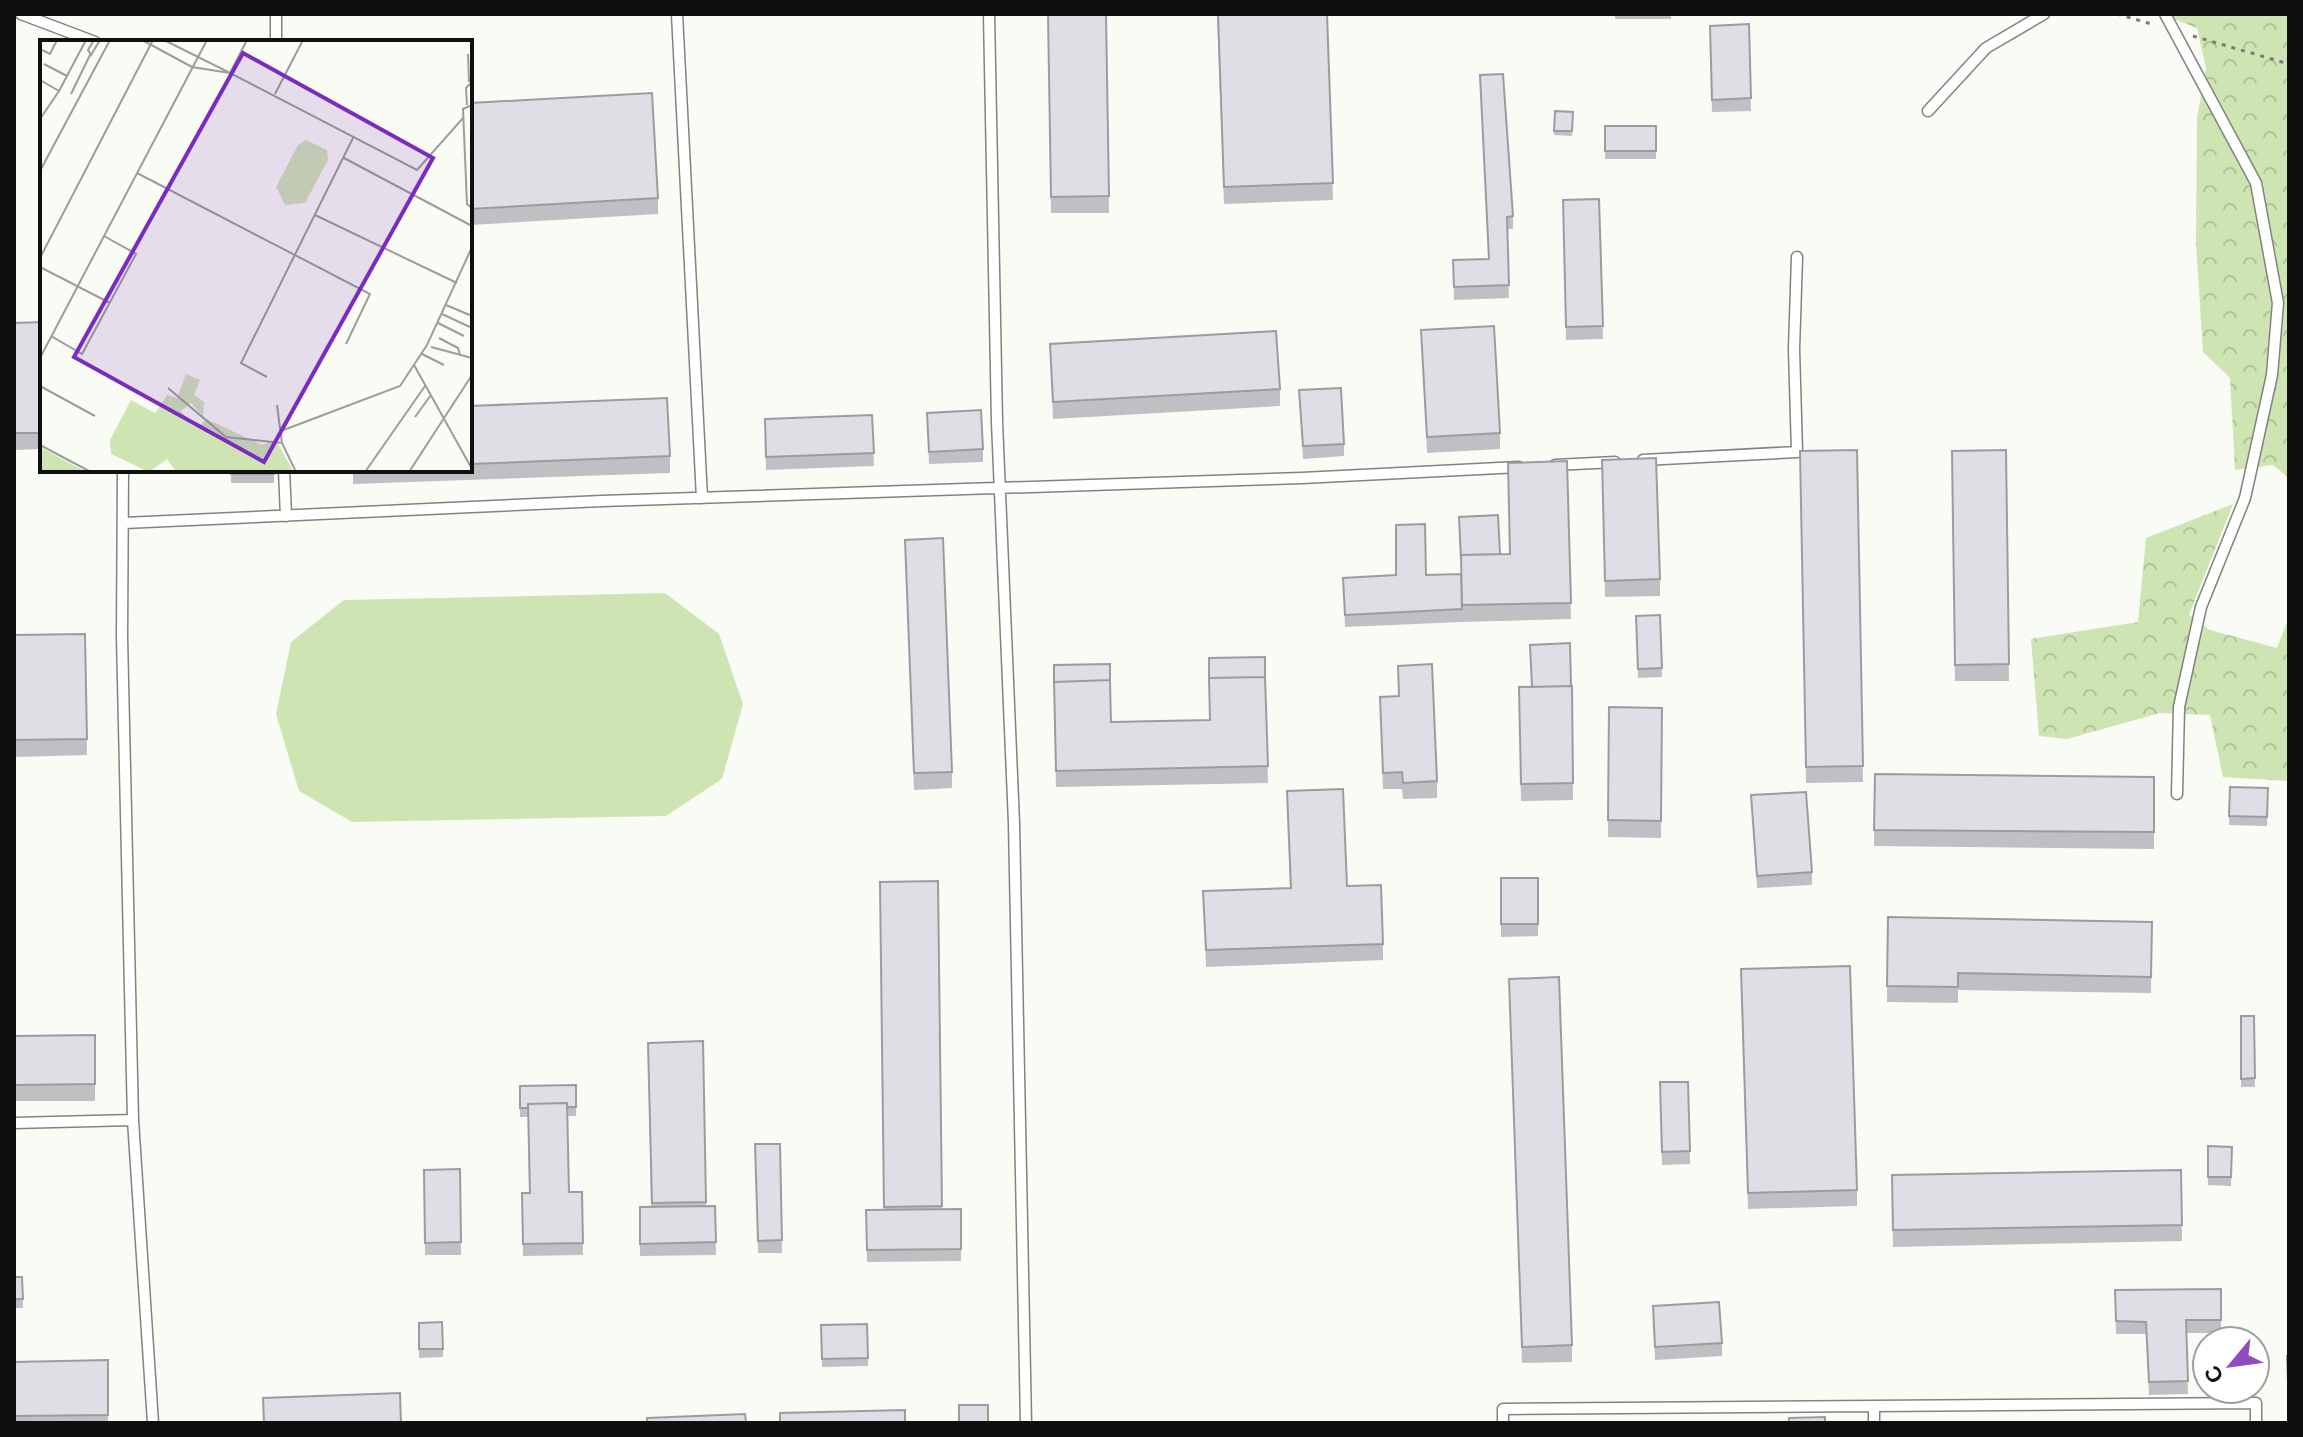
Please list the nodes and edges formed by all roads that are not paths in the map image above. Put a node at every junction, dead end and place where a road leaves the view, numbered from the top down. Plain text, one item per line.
1 (21, 14) edge
2 (276, 14) edge
3 (677, 14) edge
4 (989, 14) edge
5 (2044, 14) edge
6 (2165, 14) edge
7 (90, 40) edge
8 (276, 40) edge
9 (1928, 111) dead end
10 (1797, 257) dead end
11 (1550, 465) edge
12 (1534, 466) edge
13 (123, 472) edge
14 (284, 472) edge
15 (1000, 488) junction
16 (702, 498) junction
17 (286, 516) junction
18 (124, 523) junction
19 (2177, 794) dead end
20 (133, 1120) junction
21 (14, 1123) edge
22 (1874, 1406) junction
23 (153, 1423) edge
24 (1026, 1423) edge
25 (1503, 1423) edge
26 (1874, 1423) edge
27 (2256, 1423) edge

1 - 7 lane
2 - 8 lane
3 - 16 lane
4 - 15 lane
5 - 9 lane
6 - 19 lane
10 - 11 lane
12 - 15 lane
13 - 18 lane
14 - 17 lane
15 - 16 lane
15 - 24 lane
16 - 17 lane
17 - 18 lane
18 - 20 lane
20 - 21 lane
20 - 23 lane
22 - 25 lane
22 - 26 lane
22 - 27 lane

